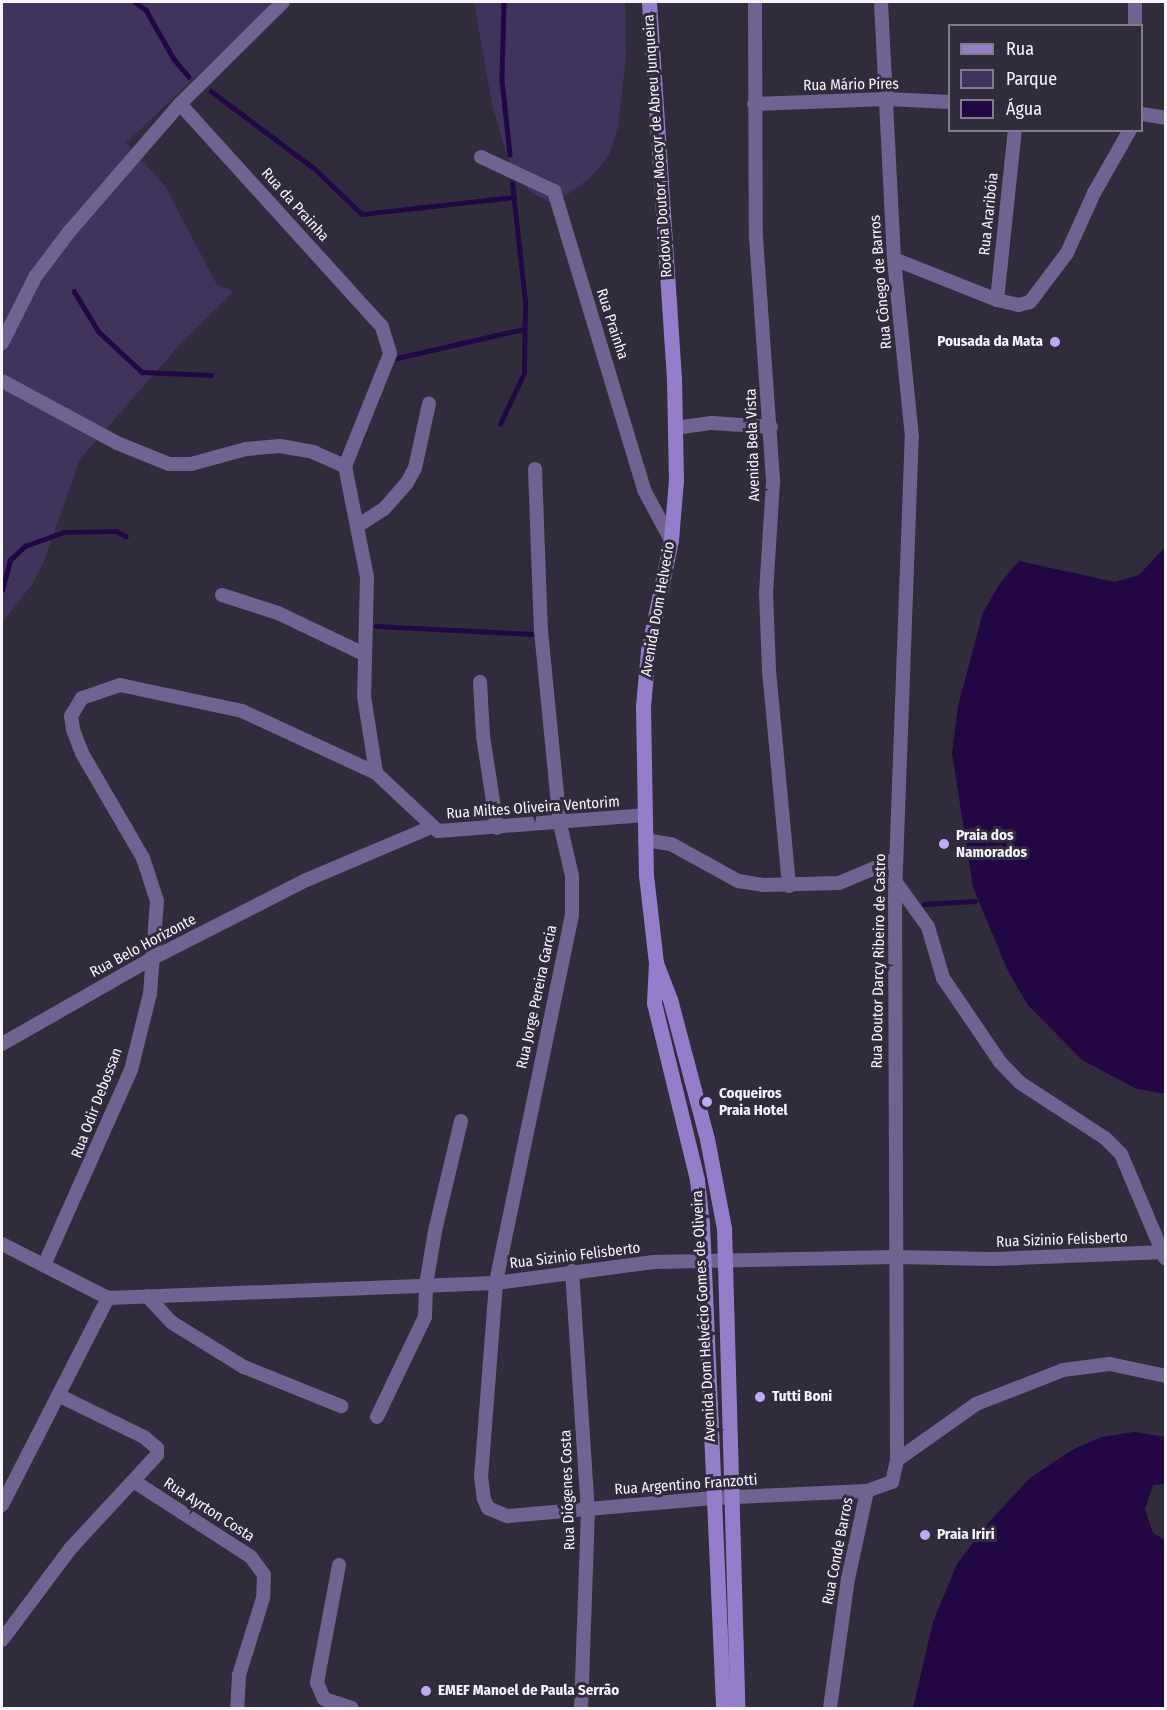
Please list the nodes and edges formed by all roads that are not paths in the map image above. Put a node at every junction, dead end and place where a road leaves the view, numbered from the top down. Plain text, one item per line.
1 (283, 2) edge
2 (649, 2) edge
3 (755, 2) edge
4 (881, 2) edge
5 (1136, 2) edge
6 (1135, 24) edge
7 (886, 99) junction
8 (948, 102) edge
9 (180, 104) junction
10 (754, 104) junction
11 (1143, 114) edge
12 (1166, 118) edge
13 (1015, 132) edge
14 (1129, 132) edge
15 (481, 157) dead end
16 (894, 259) junction
17 (667, 290) joint
18 (998, 300) junction
19 (2, 343) edge
20 (2, 381) edge
21 (429, 404) dead end
22 (771, 427) junction
23 (675, 428) junction
24 (910, 462) joint
25 (345, 466) junction
26 (536, 469) dead end
27 (359, 525) junction
28 (671, 540) junction
29 (222, 595) dead end
30 (364, 654) junction
31 (480, 682) dead end
32 (71, 716) joint
33 (376, 773) junction
34 (644, 815) junction
35 (560, 825) junction
36 (431, 827) junction
37 (497, 828) junction
38 (645, 840) junction
39 (896, 859) junction
40 (895, 881) junction
41 (789, 886) junction
42 (153, 958) junction
43 (656, 963) junction
44 (2, 1042) edge
45 (461, 1121) dead end
46 (2, 1244) edge
47 (1165, 1255) edge
48 (896, 1257) junction
49 (727, 1260) junction
50 (704, 1261) junction
51 (45, 1263) junction
52 (572, 1271) junction
53 (496, 1283) junction
54 (426, 1285) junction
55 (147, 1296) junction
56 (108, 1298) junction
57 (1166, 1376) edge
58 (60, 1396) junction
59 (341, 1406) dead end
60 (377, 1418) dead end
61 (897, 1460) junction
62 (135, 1482) junction
63 (867, 1491) junction
64 (732, 1497) junction
65 (713, 1498) junction
66 (2, 1505) edge
67 (588, 1510) junction
68 (507, 1516) joint
69 (339, 1565) dead end
70 (2, 1640) edge
71 (237, 1708) edge
72 (352, 1708) edge
73 (581, 1708) edge
74 (723, 1708) edge
75 (737, 1708) edge
76 (830, 1708) edge

1 - 9 street
2 - 17 street, Rodovia Doutor Moacyr de Abreu Junqueira
3 - 10 street, Avenida Bela Vista
4 - 7 street, Rua Cônego de Barros
5 - 6 street
7 - 8 street, Rua Mário Pires
7 - 10 street, Rua Mário Pires
7 - 16 street, Rua Cônego de Barros
9 - 19 street
9 - 25 street, Rua da Prainha
10 - 22 street, Avenida Bela Vista
11 - 12 street
13 - 18 street, Rua Araribóia
14 - 18 street
15 - 28 street, Rua Prainha
16 - 18 street
16 - 24 street, Rua Cônego de Barros
17 - 23 street, Avenida Dom Helvecio
20 - 25 street
21 - 27 street
22 - 23 street
22 - 41 street, Avenida Bela Vista
23 - 28 street, Avenida Dom Helvecio
24 - 39 street, Rua Doutor Darcy Ribeiro de Castro
25 - 27 street
26 - 35 street, Rua Jorge Pereira Garcia
27 - 30 street
28 - 34 street, Avenida Dom Helvecio
29 - 30 street
30 - 33 street
31 - 37 street
32 - 33 street, Rua Miltes Oliveira Ventorim
32 - 42 street, Rua Odir Debossan
33 - 36 street, Rua Miltes Oliveira Ventorim
34 - 35 street, Rua Miltes Oliveira Ventorim
34 - 38 street, Avenida Dom Helvecio
35 - 37 street, Rua Miltes Oliveira Ventorim
35 - 53 street, Rua Jorge Pereira Garcia
36 - 37 street, Rua Miltes Oliveira Ventorim
36 - 42 street, Rua Belo Horizonte
38 - 41 street
38 - 43 street, Avenida Dom Helvecio
39 - 40 street, Rua Doutor Darcy Ribeiro de Castro
39 - 41 street
40 - 47 street
40 - 48 street, Rua Doutor Darcy Ribeiro de Castro
42 - 44 street, Rua Belo Horizonte
42 - 51 street, Rua Odir Debossan
43 - 49 street, Avenida Dom Helvécio Gomes de Oliveira
43 - 50 street, Avenida Dom Helvécio Gomes de Oliveira
45 - 54 street
46 - 51 street
47 - 48 street, Rua Sizinio Felisberto
48 - 49 street, Rua Sizinio Felisberto
48 - 61 street, Rua Doutor Darcy Ribeiro de Castro
49 - 50 street, Rua Sizinio Felisberto
49 - 64 street, Avenida Dom Helvécio Gomes de Oliveira
50 - 52 street, Rua Sizinio Felisberto
50 - 65 street, Avenida Dom Helvécio Gomes de Oliveira
51 - 56 street
52 - 53 street, Rua Sizinio Felisberto
52 - 67 street, Rua Diógenes Costa
53 - 54 street, Rua Sizinio Felisberto
53 - 68 street, Rua Jorge Pereira Garcia
54 - 55 street, Rua Sizinio Felisberto
54 - 60 street
55 - 56 street, Rua Sizinio Felisberto
55 - 59 street
56 - 58 street
57 - 61 street, Rua Conde Barros
58 - 62 street
58 - 66 street
61 - 63 street, Rua Conde Barros
62 - 70 street
62 - 71 street, Rua Ayrton Costa
63 - 64 street, Rua Argentino Franzotti
63 - 76 street, Rua Conde Barros
64 - 65 street, Rua Argentino Franzotti
64 - 75 street, Avenida Dom Helvécio Gomes de Oliveira
65 - 67 street, Rua Argentino Franzotti
65 - 74 street, Avenida Dom Helvécio Gomes de Oliveira
67 - 68 street, Rua Argentino Franzotti
67 - 73 street, Rua Diógenes Costa
69 - 72 street

